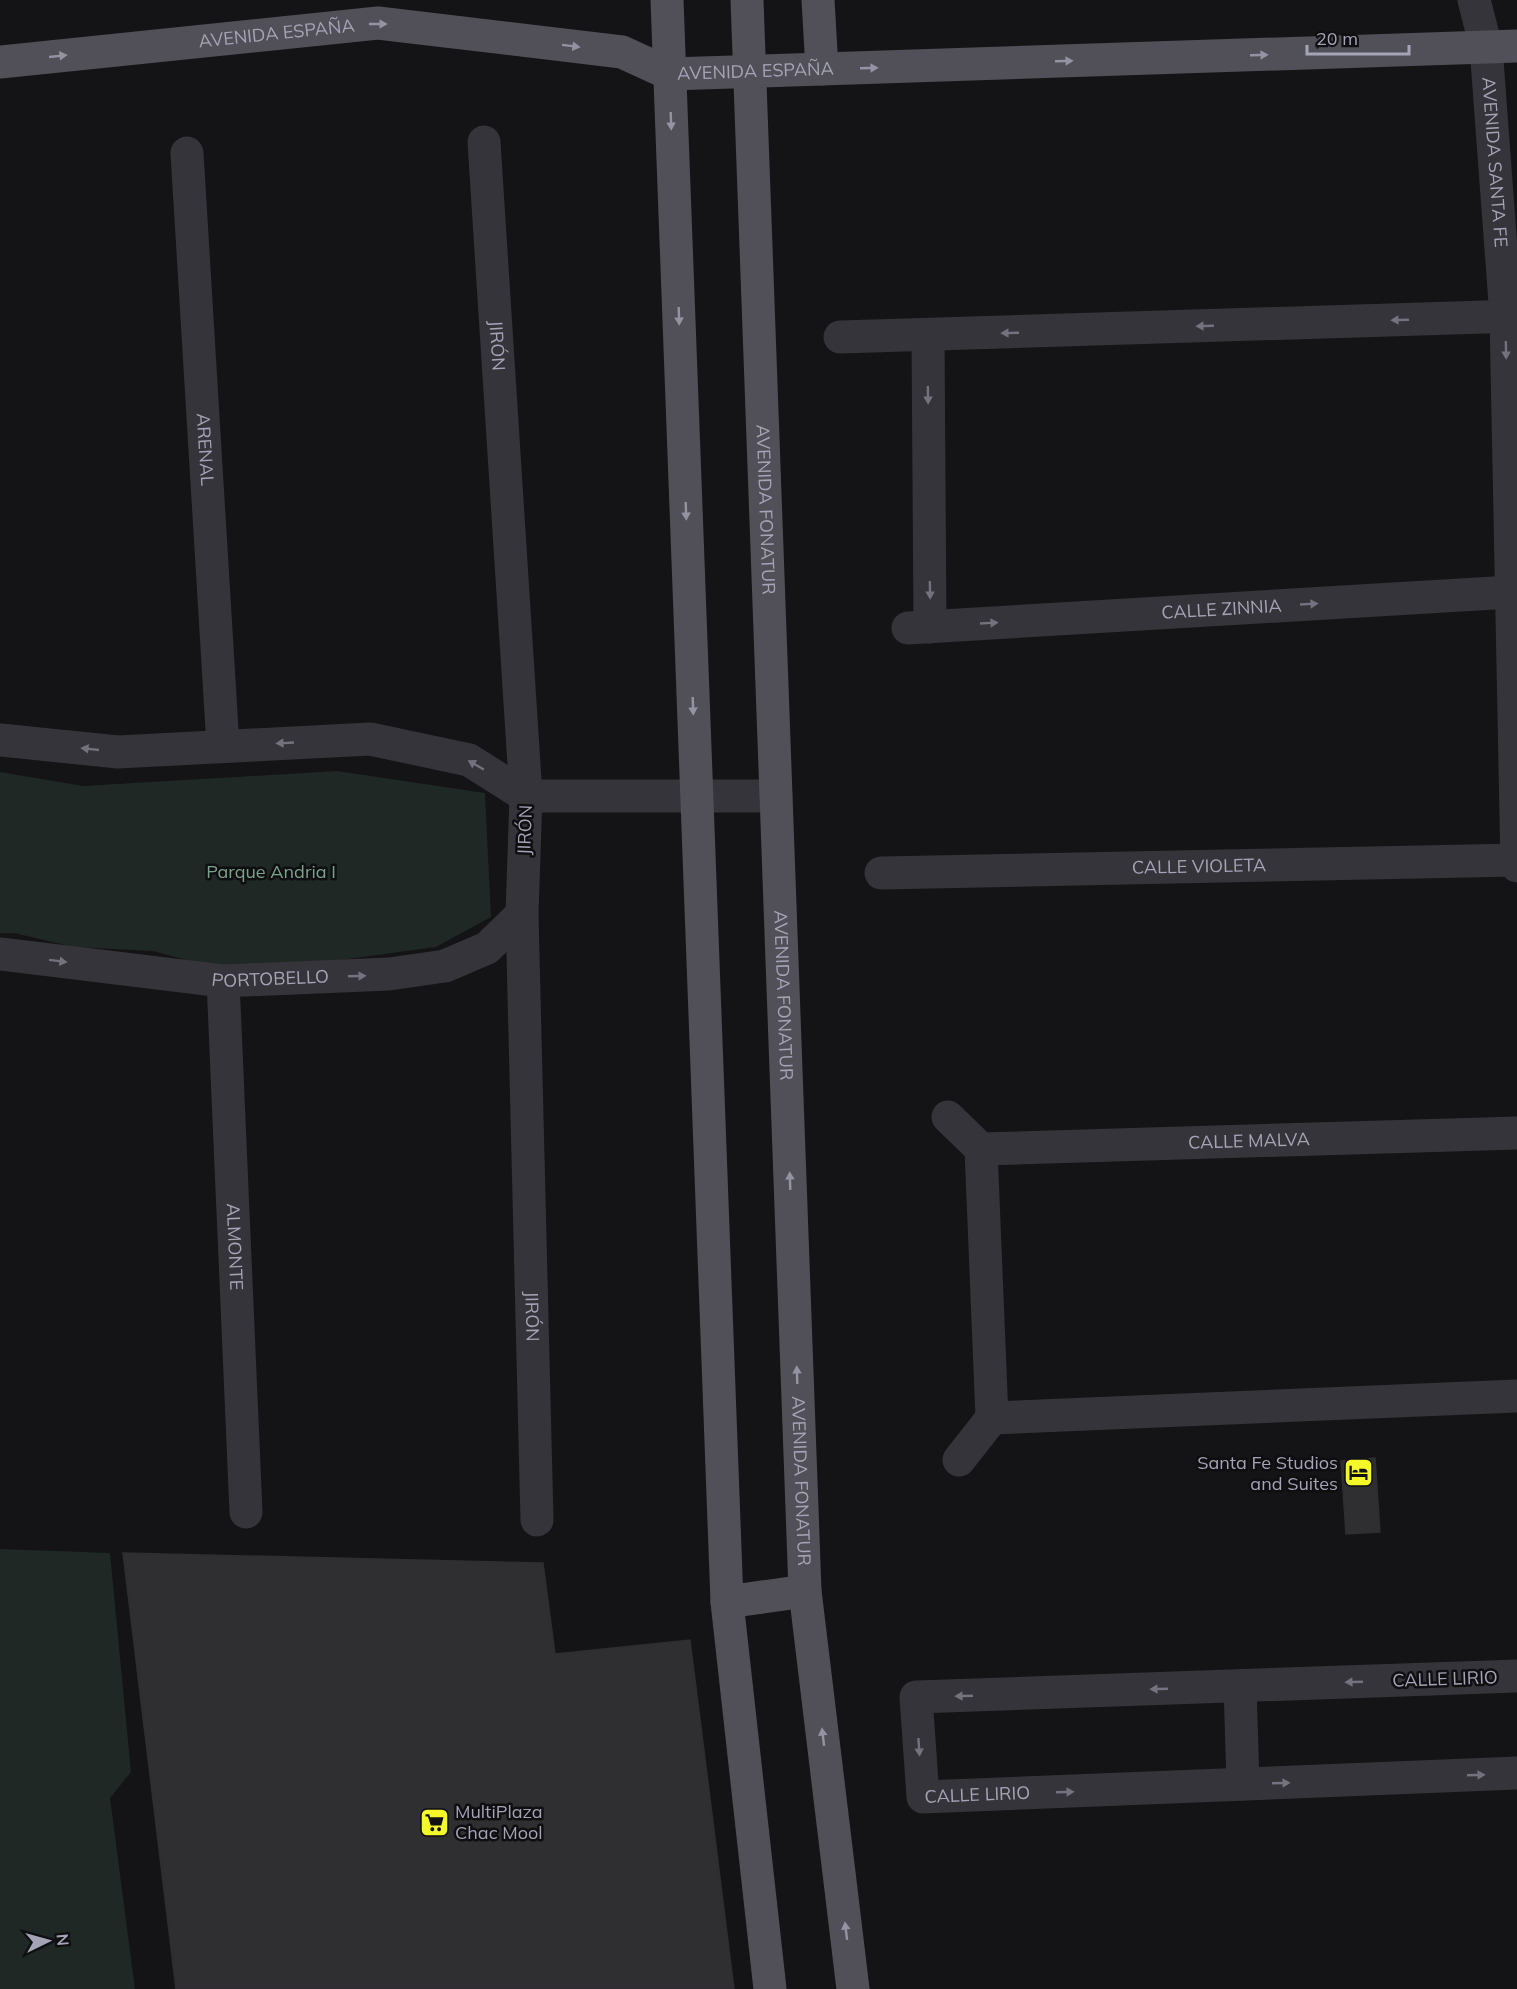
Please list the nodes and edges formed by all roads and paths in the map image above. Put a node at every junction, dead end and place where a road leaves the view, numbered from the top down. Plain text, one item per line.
1 (667, 0) edge
2 (747, 0) edge
3 (818, 0) edge
4 (1474, 0) edge
5 (1502, 47) edge
6 (0, 62) edge
7 (822, 69) junction
8 (749, 71) junction
9 (670, 74) junction
10 (484, 142) dead end
11 (188, 153) dead end
12 (1511, 316) edge
13 (927, 336) junction
14 (840, 337) dead end
15 (1511, 592) junction
16 (0, 740) edge
17 (223, 746) junction
18 (526, 796) junction
19 (696, 796) junction
20 (776, 796) junction
21 (1517, 860) edge
22 (1517, 866) edge
23 (881, 873) dead end
24 (522, 914) junction
25 (0, 954) edge
26 (222, 981) junction
27 (948, 1117) dead end
28 (1517, 1133) edge
29 (981, 1149) junction
30 (1517, 1396) edge
31 (992, 1418) junction
32 (959, 1460) dead end
33 (246, 1512) dead end
34 (537, 1520) dead end
35 (805, 1591) junction
36 (727, 1602) junction
37 (1517, 1676) edge
38 (1240, 1686) junction
39 (1517, 1773) edge
40 (1243, 1784) junction
41 (770, 1989) edge
42 (853, 1989) edge

1 - 9 main road
2 - 8 main road, AVENIDA FONATUR
3 - 7 main road
4 - 5 street, AVENIDA SANTA FE
7 -> 5 main road, AVENIDA ESPAÑA
5 - 12 street, AVENIDA SANTA FE
6 -> 9 main road, AVENIDA ESPAÑA
7 - 8 main road, AVENIDA ESPAÑA
8 - 9 main road, AVENIDA ESPAÑA
8 - 20 main road, AVENIDA FONATUR
9 -> 19 main road
10 - 18 street, JIRÓN
11 - 17 street, ARENAL
12 -> 13 street
12 -> 15 street, AVENIDA SANTA FE
13 - 14 street
13 -> 15 street, CALLE ZINNIA
15 - 21 street, AVENIDA SANTA FE
17 -> 16 street
18 -> 17 street
18 - 19 street
18 - 24 street, JIRÓN
19 - 20 street
19 - 36 main road
35 -> 20 main road, AVENIDA FONATUR
21 - 22 street, AVENIDA SANTA FE
21 - 23 street, CALLE VIOLETA
26 -> 24 street, PORTOBELLO
24 - 34 street, JIRÓN
25 -> 26 street, PORTOBELLO
26 - 33 street, ALMONTE
27 - 29 street
28 - 29 street, CALLE MALVA
29 - 31 street
30 - 31 street
31 - 32 street
35 - 36 main road
42 -> 35 main road, AVENIDA FONATUR
36 - 41 main road
37 -> 38 street, CALLE LIRIO
38 - 40 street
38 -> 40 street, CALLE LIRIO
40 -> 39 street, CALLE LIRIO

